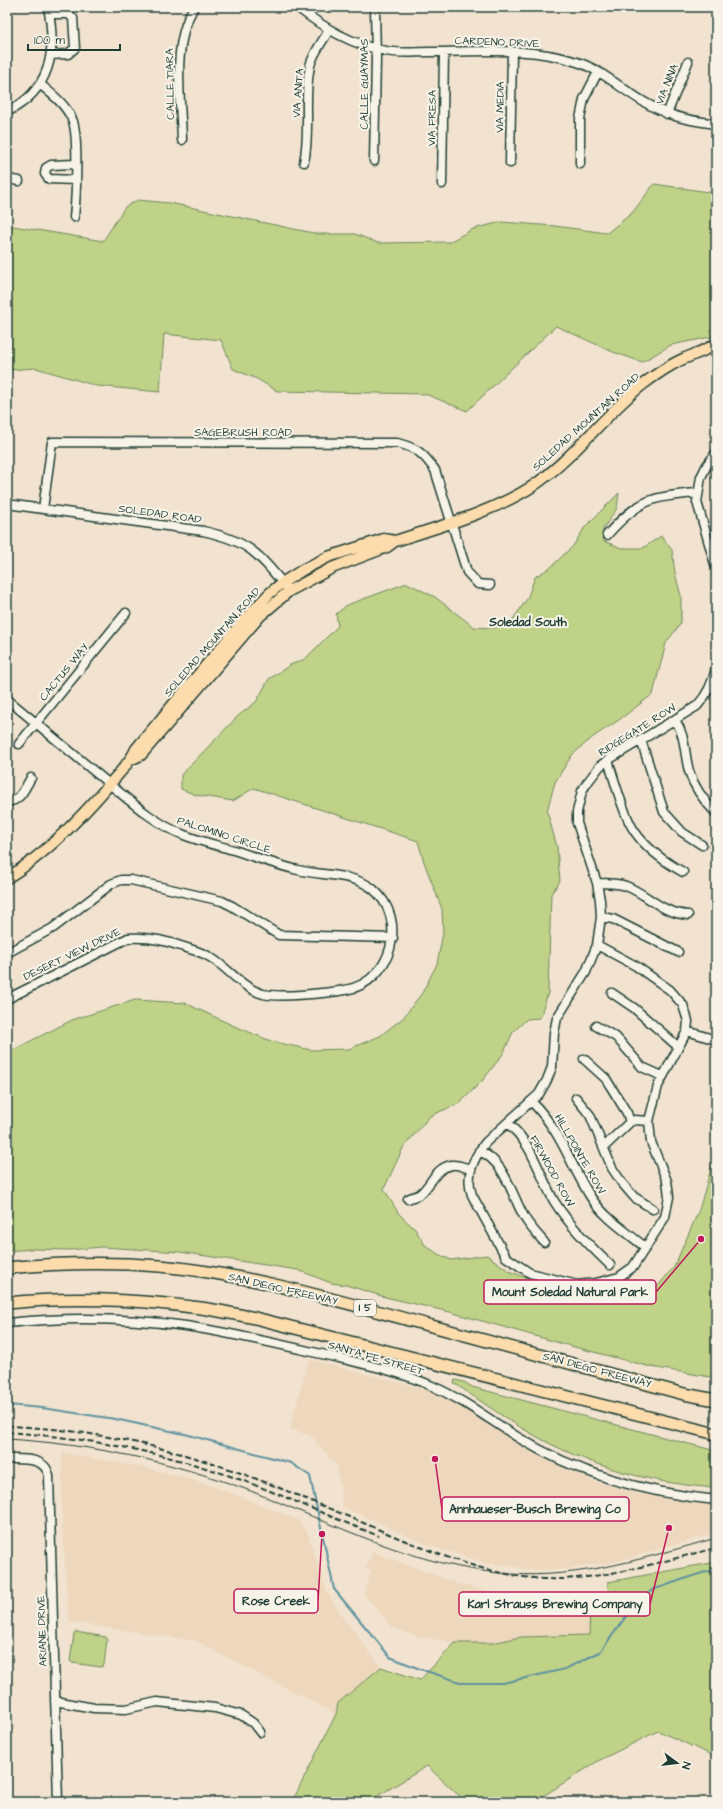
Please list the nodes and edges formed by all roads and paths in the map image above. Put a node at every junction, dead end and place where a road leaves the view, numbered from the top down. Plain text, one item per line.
1 (194, 7) edge
2 (297, 7) edge
3 (375, 7) edge
4 (49, 11) edge
5 (330, 30) junction
6 (375, 48) junction
7 (444, 52) junction
8 (512, 52) junction
9 (51, 55) junction
10 (688, 62) dead end
11 (598, 72) junction
12 (41, 85) junction
13 (7, 112) edge
14 (667, 114) junction
15 (716, 124) edge
16 (182, 140) dead end
17 (374, 161) dead end
18 (304, 162) dead end
19 (510, 163) dead end
20 (75, 164) junction
21 (580, 164) dead end
22 (7, 179) edge
23 (19, 180) dead end
24 (75, 180) junction
25 (442, 184) dead end
26 (74, 218) dead end
27 (716, 344) edge
28 (702, 352) junction
29 (716, 352) edge
30 (716, 453) edge
31 (697, 493) junction
32 (7, 504) edge
33 (43, 509) junction
34 (451, 523) junction
35 (607, 535) dead end
36 (716, 568) edge
37 (490, 585) dead end
38 (286, 587) junction
39 (126, 613) dead end
40 (716, 668) edge
41 (7, 699) edge
42 (675, 720) junction
43 (37, 723) junction
44 (641, 740) junction
45 (19, 744) dead end
46 (608, 760) junction
47 (31, 778) dead end
48 (110, 784) junction
49 (7, 801) edge
50 (716, 813) edge
51 (702, 845) dead end
52 (683, 872) dead end
53 (7, 878) edge
54 (597, 883) junction
55 (688, 915) dead end
56 (601, 917) junction
57 (393, 938) junction
58 (597, 945) junction
59 (678, 952) dead end
60 (7, 953) edge
61 (612, 993) dead end
62 (7, 998) edge
63 (596, 1026) dead end
64 (687, 1031) junction
65 (716, 1040) edge
66 (679, 1046) junction
67 (584, 1059) dead end
68 (662, 1076) junction
69 (576, 1098) dead end
70 (531, 1101) junction
71 (649, 1121) junction
72 (630, 1122) junction
73 (507, 1123) junction
74 (604, 1147) junction
75 (479, 1151) junction
76 (471, 1169) junction
77 (408, 1199) dead end
78 (653, 1209) dead end
79 (544, 1242) dead end
80 (646, 1248) junction
81 (610, 1266) dead end
82 (7, 1268) edge
83 (7, 1303) edge
84 (7, 1323) edge
85 (716, 1400) edge
86 (665, 1422) junction
87 (716, 1434) edge
88 (716, 1442) edge
89 (7, 1459) edge
90 (716, 1500) edge
91 (55, 1701) junction
92 (260, 1732) dead end
93 (58, 1802) edge

1 - 16 street, CALLE TIARA
2 - 5 street, CARDENO DRIVE
3 - 6 street, CALLE GUAYMAS
4 - 9 street
4 - 9 street
5 - 6 street, CARDENO DRIVE
5 - 18 street, VIA ANITA
6 - 7 street, CARDENO DRIVE
6 - 17 street, CALLE GUAYMAS
7 - 8 street, CARDENO DRIVE
7 - 25 street, VIA FRESA
8 - 11 street, CARDENO DRIVE
8 - 19 street, VIA MEDIA
9 - 12 street
10 - 14 street, VIA NINA
11 - 14 street, CARDENO DRIVE
11 - 21 street
12 - 13 street
12 - 20 street
14 - 15 street, CARDENO DRIVE
20 - 24 street
20 - 24 street
22 - 23 street
24 - 26 street
27 - 28 main road, SOLEDAD MOUNTAIN ROAD
28 - 29 main road, SOLEDAD MOUNTAIN ROAD
28 - 34 main road, SOLEDAD MOUNTAIN ROAD
30 - 31 street
31 - 35 street
31 - 36 street
32 - 33 street, SOLEDAD ROAD
33 - 34 street, SAGEBRUSH ROAD
33 - 38 street, SOLEDAD ROAD
34 - 37 street
34 - 38 main road, SOLEDAD MOUNTAIN ROAD
38 - 48 main road, SOLEDAD MOUNTAIN ROAD
39 - 43 street, CACTUS WAY
40 - 42 street, RIDGEGATE ROW
41 - 43 street, PALOMINO CIRCLE
42 - 44 street, RIDGEGATE ROW
42 - 50 street
43 - 45 street, CACTUS WAY
43 - 48 street, PALOMINO CIRCLE
44 - 46 street, RIDGEGATE ROW
44 - 51 street
46 - 52 street
46 - 54 street, RIDGEGATE ROW
47 - 49 street
48 - 53 main road, SOLEDAD MOUNTAIN ROAD
48 - 57 street, PALOMINO CIRCLE
54 - 55 street
54 - 56 street, RIDGEGATE ROW
56 - 58 street, RIDGEGATE ROW
56 - 59 street
57 - 60 street
57 - 62 street, DESERT VIEW DRIVE
58 - 64 street
58 - 70 street, RIDGEGATE ROW
61 - 66 street
63 - 68 street
64 - 65 street
64 - 66 street
66 - 68 street
67 - 72 street
68 - 71 street
69 - 74 street
70 - 73 street, RIDGEGATE ROW
70 - 80 street, HILLPOINTE ROW
71 - 72 street
71 - 80 street
72 - 74 street
73 - 75 street, RIDGEGATE ROW
73 - 81 street, FIRWOOD ROW
74 - 78 street
75 - 76 street, RIDGEGATE ROW
75 - 79 street
76 - 77 street
76 - 80 street, RIDGEGATE ROW
82 - 85 highway, SAN DIEGO FREEWAY / I 5
83 - 86 highway
84 - 90 street, SANTA FE STREET
86 - 87 highway
86 - 88 highway
89 - 91 street, ARIANE DRIVE
91 - 92 street
91 - 93 street, ARIANE DRIVE

